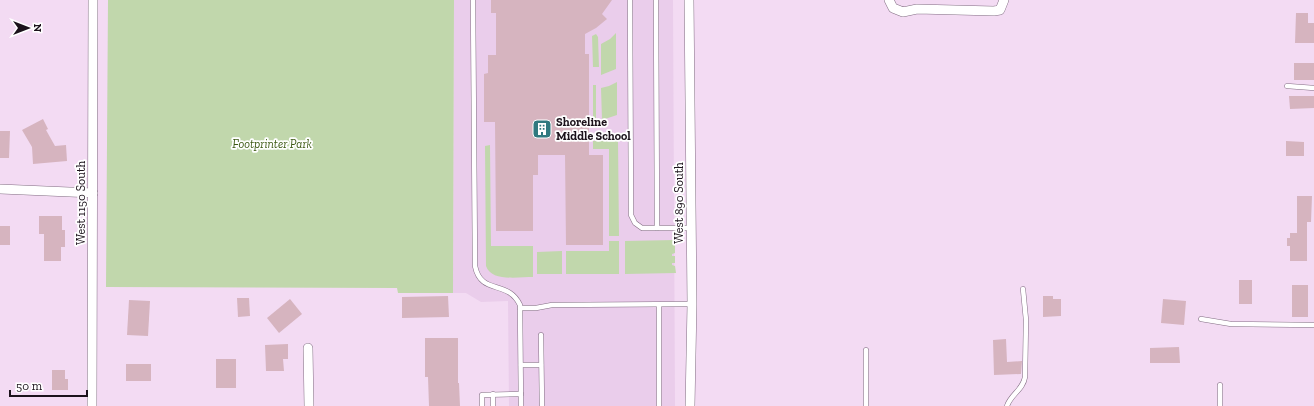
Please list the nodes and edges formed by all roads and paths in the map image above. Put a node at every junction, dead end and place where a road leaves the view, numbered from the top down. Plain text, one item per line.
1 (94, 0) edge
2 (473, 0) edge
3 (630, 0) edge
4 (656, 0) edge
5 (689, 0) edge
6 (889, 0) edge
7 (1004, 0) edge
8 (1287, 86) dead end
9 (1314, 88) edge
10 (0, 189) edge
11 (93, 193) junction
12 (657, 228) junction
13 (691, 228) junction
14 (1023, 289) dead end
15 (692, 304) junction
16 (659, 305) junction
17 (520, 308) junction
18 (1201, 319) dead end
19 (1314, 325) edge
20 (541, 335) dead end
21 (308, 348) dead end
22 (866, 350) dead end
23 (521, 365) junction
24 (541, 365) junction
25 (1220, 385) dead end
26 (493, 394) junction
27 (521, 394) junction
28 (92, 406) edge
29 (309, 406) edge
30 (482, 406) edge
31 (493, 406) edge
32 (521, 406) edge
33 (542, 406) edge
34 (659, 406) edge
35 (690, 406) edge
36 (866, 406) edge
37 (1008, 406) edge
38 (1220, 406) edge

1 - 11 street, West 1150 South
2 - 17 lane
3 - 12 lane
4 - 12 lane
5 - 13 street, West 890 South
6 - 7 street
8 - 9 lane
10 - 11 street
11 - 28 street, West 1150 South
12 - 13 lane
13 - 15 street, West 890 South
14 - 37 lane
15 - 16 lane
15 - 35 street, West 890 South
16 - 17 lane
16 - 34 lane
17 - 23 lane
18 - 19 lane
20 - 24 lane
21 - 29 street
22 - 36 lane
23 - 24 lane
23 - 27 lane
24 - 33 lane
25 - 38 lane
26 - 27 lane
26 - 30 lane
26 - 31 lane
27 - 32 lane

